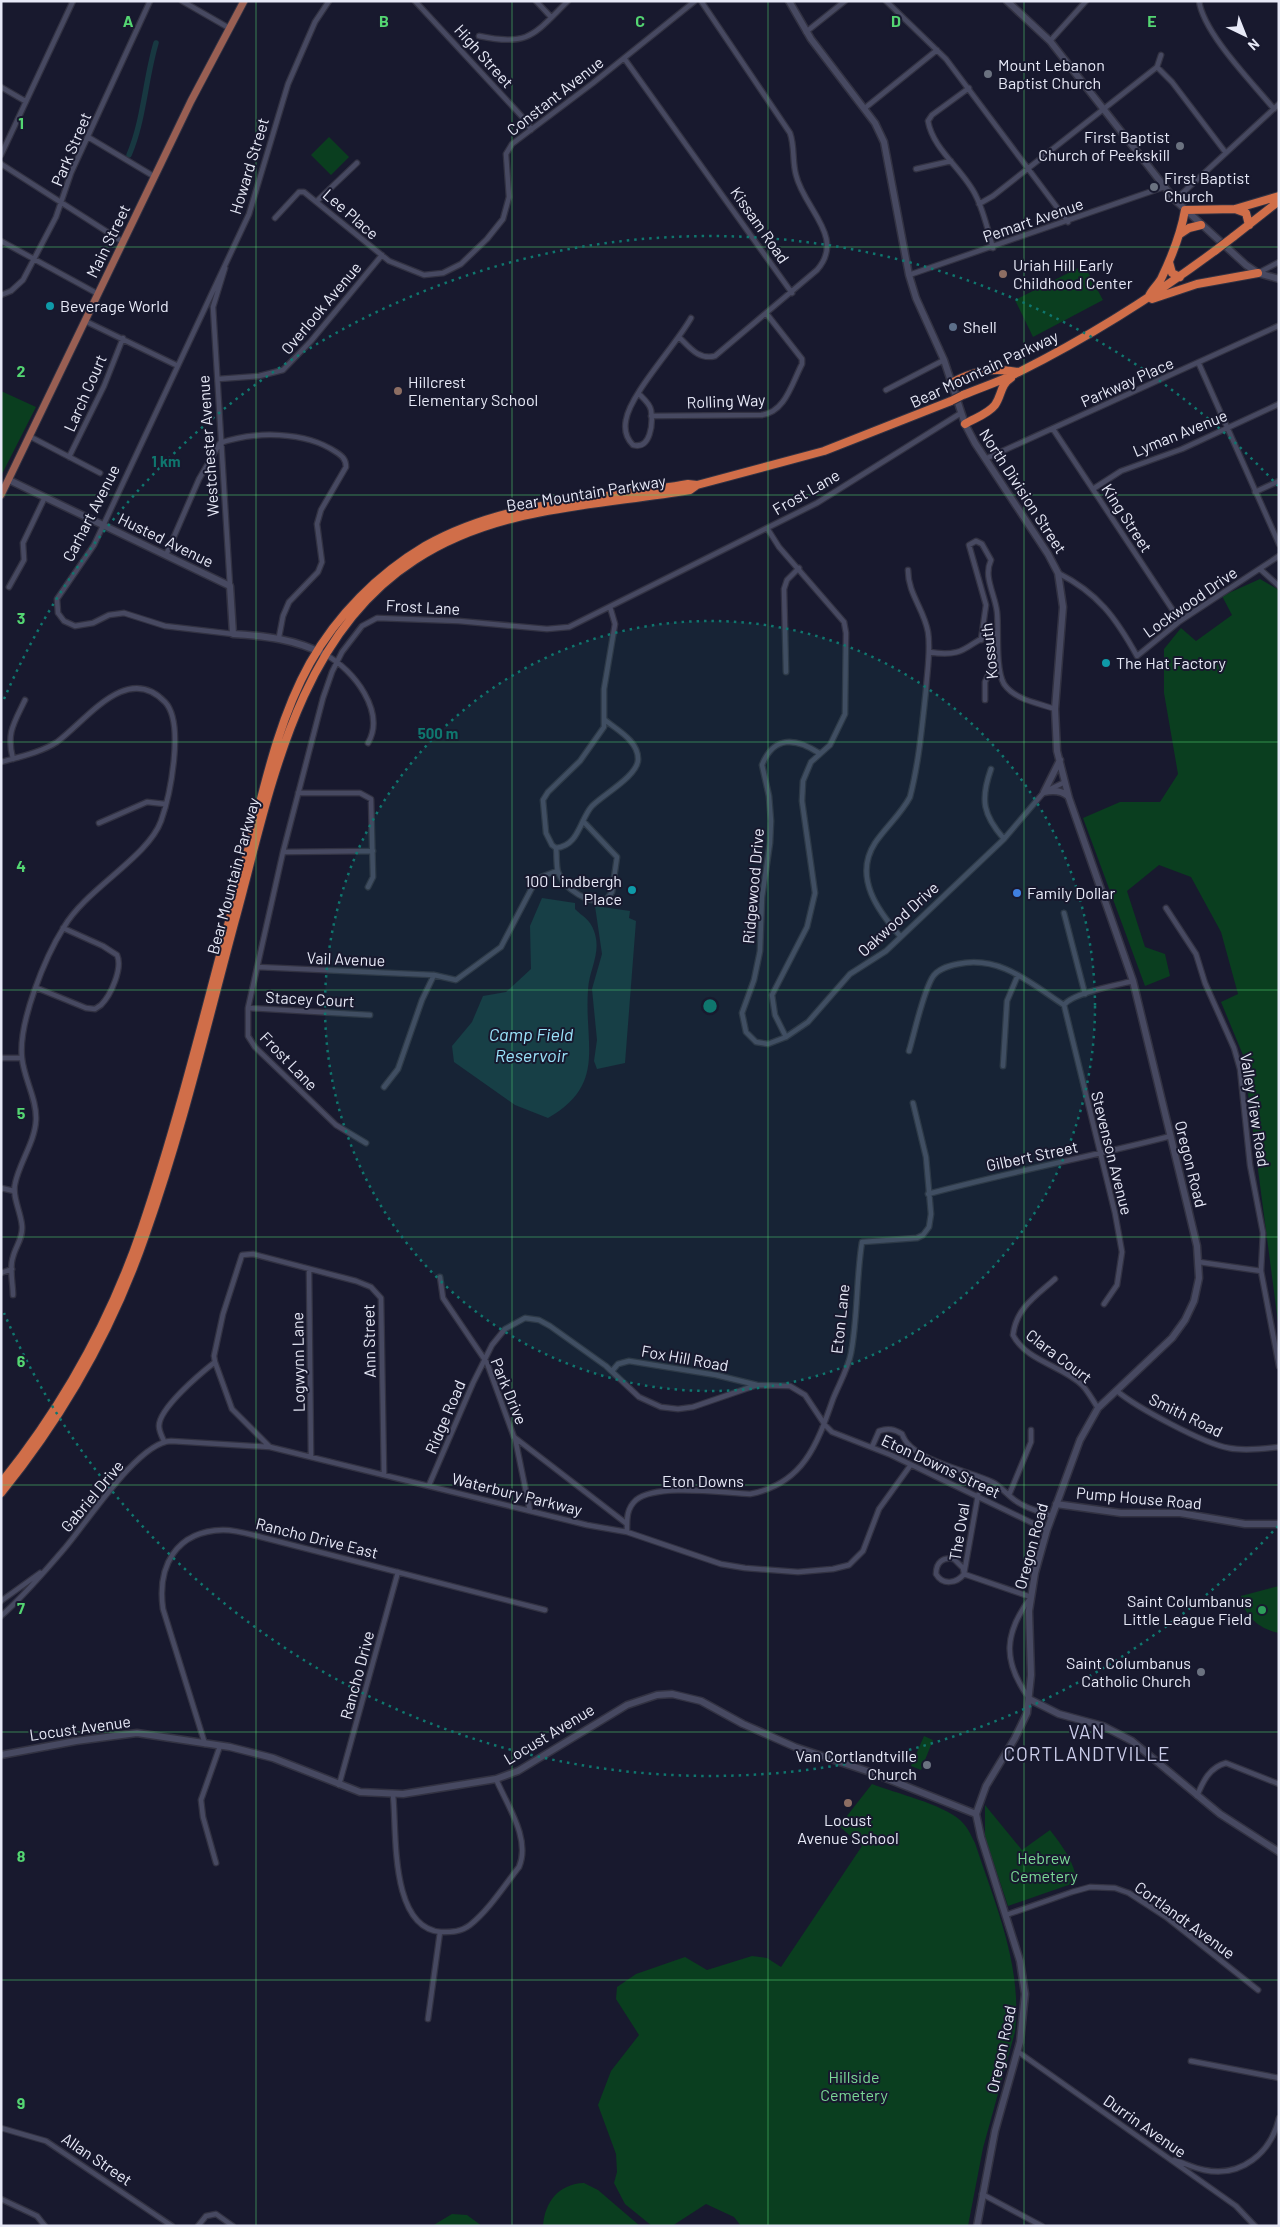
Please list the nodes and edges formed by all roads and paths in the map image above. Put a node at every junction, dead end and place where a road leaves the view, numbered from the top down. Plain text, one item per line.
1 (73, 1) edge
2 (150, 1) edge
3 (182, 1) edge
4 (244, 1) edge
5 (329, 1) edge
6 (415, 1) edge
7 (536, 1) edge
8 (568, 1) edge
9 (695, 1) edge
10 (701, 1) edge
11 (790, 1) edge
12 (845, 1) edge
13 (886, 1) edge
14 (1006, 1) edge
15 (1086, 1) edge
16 (1199, 1) edge
17 (551, 17) junction
18 (229, 28) junction
19 (806, 32) junction
20 (479, 36) dead end
21 (1050, 40) junction
22 (937, 50) junction
23 (1161, 56) dead end
24 (624, 58) junction
25 (1157, 67) junction
26 (1, 87) edge
27 (969, 88) junction
28 (25, 101) junction
29 (1279, 104) edge
30 (865, 108) junction
31 (1104, 109) junction
32 (1274, 109) junction
33 (531, 130) junction
34 (88, 137) junction
35 (1226, 153) junction
36 (1, 155) edge
37 (951, 161) junction
38 (357, 162) dead end
39 (1, 164) edge
40 (1028, 168) junction
41 (916, 169) dead end
42 (155, 177) junction
43 (1164, 187) junction
44 (1279, 196) edge
45 (1175, 200) junction
46 (317, 201) junction
47 (1279, 201) edge
48 (62, 204) junction
49 (979, 204) junction
50 (1235, 209) junction
51 (1185, 210) junction
52 (276, 218) dead end
53 (1068, 222) junction
54 (1201, 225) junction
55 (1249, 225) junction
56 (1180, 234) junction
57 (1, 241) edge
58 (123, 242) junction
59 (993, 248) junction
60 (382, 256) junction
61 (34, 259) junction
62 (228, 259) junction
63 (1169, 262) junction
64 (1279, 262) edge
65 (1258, 273) junction
66 (910, 276) junction
67 (1180, 277) junction
68 (1279, 279) edge
69 (792, 293) junction
70 (98, 294) junction
71 (1, 295) edge
72 (1148, 299) junction
73 (766, 313) junction
74 (691, 318) dead end
75 (85, 321) junction
76 (1278, 326) edge
77 (123, 338) junction
78 (680, 338) junction
79 (944, 360) junction
80 (1199, 364) junction
81 (176, 365) junction
82 (983, 370) junction
83 (1018, 372) junction
84 (218, 379) junction
85 (993, 382) junction
86 (951, 383) junction
87 (977, 389) junction
88 (886, 390) dead end
89 (639, 394) junction
90 (998, 398) junction
91 (1279, 404) edge
92 (961, 413) junction
93 (651, 416) junction
94 (965, 424) junction
95 (1227, 428) junction
96 (1053, 430) junction
97 (29, 436) junction
98 (220, 443) junction
99 (69, 457) junction
100 (985, 460) junction
101 (100, 473) dead end
102 (9, 480) junction
103 (1279, 481) edge
104 (697, 485) junction
105 (1093, 489) junction
106 (1255, 492) junction
107 (1, 495) edge
108 (45, 497) junction
109 (103, 525) junction
110 (767, 528) junction
111 (1279, 544) edge
112 (166, 555) junction
113 (1279, 556) edge
114 (799, 568) junction
115 (1260, 569) junction
116 (908, 570) dead end
117 (1058, 573) junction
118 (230, 586) junction
119 (1279, 586) edge
120 (8, 587) dead end
121 (610, 607) junction
122 (1180, 621) junction
123 (232, 634) junction
124 (997, 634) junction
125 (279, 638) junction
126 (981, 640) junction
127 (318, 651) junction
128 (929, 652) junction
129 (998, 653) junction
130 (326, 655) junction
131 (336, 662) junction
132 (786, 672) dead end
133 (25, 700) dead end
134 (985, 700) dead end
135 (1055, 709) junction
136 (605, 720) junction
137 (368, 743) dead end
138 (819, 753) junction
139 (13, 759) junction
140 (1060, 760) junction
141 (1, 762) edge
142 (991, 769) dead end
143 (1065, 782) junction
144 (298, 792) junction
145 (1044, 792) junction
146 (1069, 798) junction
147 (166, 804) junction
148 (583, 821) junction
149 (99, 823) dead end
150 (1004, 839) junction
151 (556, 848) junction
152 (373, 851) junction
153 (283, 852) junction
154 (557, 871) junction
155 (368, 887) dead end
156 (1108, 908) joint
157 (1166, 908) dead end
158 (1064, 913) dead end
159 (63, 928) junction
160 (900, 936) junction
161 (256, 968) junction
162 (434, 975) junction
163 (1018, 975) junction
164 (1133, 981) junction
165 (37, 988) junction
166 (1085, 994) junction
167 (1064, 1005) junction
168 (248, 1008) junction
169 (370, 1015) dead end
170 (786, 1037) junction
171 (909, 1051) dead end
172 (1, 1058) edge
173 (22, 1058) junction
174 (1002, 1066) dead end
175 (384, 1088) dead end
176 (913, 1103) dead end
177 (1171, 1136) junction
178 (366, 1143) dead end
179 (1100, 1154) junction
180 (1, 1188) edge
181 (14, 1191) junction
182 (928, 1194) junction
183 (1199, 1262) junction
184 (308, 1268) junction
185 (12, 1269) junction
186 (1261, 1271) junction
187 (1, 1273) edge
188 (440, 1277) dead end
189 (1055, 1279) dead end
190 (13, 1295) dead end
191 (1104, 1304) dead end
192 (484, 1360) junction
193 (215, 1362) junction
194 (1279, 1366) edge
195 (612, 1372) junction
196 (757, 1386) junction
197 (1117, 1390) junction
198 (1098, 1408) junction
199 (825, 1425) junction
200 (1032, 1430) dead end
201 (514, 1437) junction
202 (164, 1441) junction
203 (270, 1447) junction
204 (872, 1447) junction
205 (1279, 1447) edge
206 (311, 1456) junction
207 (910, 1466) junction
208 (384, 1475) junction
209 (1, 1483) edge
210 (429, 1485) junction
211 (1, 1493) edge
212 (978, 1495) junction
213 (1009, 1495) junction
214 (1056, 1504) junction
215 (530, 1510) junction
216 (1052, 1516) junction
217 (627, 1524) junction
218 (1279, 1524) edge
219 (1047, 1530) junction
220 (626, 1532) junction
221 (43, 1571) junction
222 (398, 1572) junction
223 (964, 1574) junction
224 (1031, 1597) junction
225 (1, 1601) edge
226 (545, 1610) dead end
227 (1, 1616) edge
228 (1029, 1699) junction
229 (205, 1744) junction
230 (220, 1746) junction
231 (1, 1755) edge
232 (496, 1779) junction
233 (1279, 1784) edge
234 (339, 1785) junction
235 (393, 1794) junction
236 (1197, 1796) junction
237 (976, 1814) junction
238 (1279, 1852) edge
239 (216, 1863) dead end
240 (1006, 1915) junction
241 (440, 1932) junction
242 (1258, 1990) dead end
243 (428, 2018) dead end
244 (1017, 2051) junction
245 (1190, 2061) dead end
246 (1279, 2078) edge
247 (1279, 2118) edge
248 (1, 2128) edge
249 (1168, 2158) junction
250 (982, 2194) junction
251 (1, 2199) edge
252 (45, 2226) edge
253 (171, 2226) edge
254 (198, 2226) edge
255 (234, 2226) edge
256 (977, 2226) edge
257 (1042, 2226) edge
258 (1255, 2226) edge

1 - 28 street
2 - 34 street, Park Street
3 - 18 street
4 - 18 main road, Main Street
5 - 62 street, Howard Street
6 - 33 street, High Street
7 - 17 street
8 - 17 street
9 - 24 street, Constant Avenue
10 - 69 street
11 - 19 street, North Division Street
12 - 19 street
13 - 22 street
14 - 21 street
15 - 21 street
16 - 32 street
17 - 20 street
18 - 42 main road, Main Street
19 - 30 street, North Division Street
21 - 31 street
22 - 27 street
22 - 30 street
23 - 25 street
24 - 33 street, Constant Avenue
24 - 69 street, Kissam Road
25 - 31 street
25 - 35 street
26 - 28 street
27 - 37 street
27 - 40 street
28 - 36 street
29 - 32 street
30 - 66 street, North Division Street
31 - 40 street
31 - 43 street
32 - 35 street
33 - 60 street, Constant Avenue
34 - 42 street
34 - 48 street, Park Street
35 - 45 street
37 - 41 street
37 - 49 street
38 - 46 street
39 - 48 street
40 - 49 street
40 - 53 street
42 - 58 main road, Main Street
43 - 45 street
43 - 53 street, Pemart Avenue
44 - 50 highway
45 - 51 street
46 - 52 street, Lee Place
46 - 60 street, Lee Place
47 - 55 highway, Bear Mountain Parkway
48 - 58 street
48 - 61 street, Park Street
49 - 59 street
50 - 51 highway
50 - 55 highway
51 - 54 street
51 - 56 highway
53 - 59 street, Pemart Avenue
54 - 56 highway
54 - 65 street
55 - 67 highway, Bear Mountain Parkway, bridge
56 - 63 highway
57 - 61 street
58 - 70 main road, Main Street
59 - 66 street, Pemart Avenue
60 - 84 street, Overlook Avenue
61 - 70 street
61 - 71 street, Park Street
62 - 81 street, Howard Street
62 - 84 street, Westchester Avenue
63 - 67 highway
63 - 72 highway
64 - 65 street
65 - 68 street
65 - 72 highway
66 - 79 street, North Division Street
67 - 72 highway, Bear Mountain Parkway
69 - 73 street
70 - 75 main road, Main Street
72 - 83 highway, Bear Mountain Parkway
73 - 78 street
73 - 93 street, Rolling Way
74 - 78 street
75 - 77 street
75 - 97 main road, Main Street
76 - 80 street, Parkway Place
77 - 81 street
77 - 99 street, Larch Court
78 - 89 street
79 - 86 street, North Division Street
79 - 88 street
80 - 95 street
80 - 96 street, Parkway Place
81 - 109 street, Carhart Avenue
82 - 83 highway
82 - 85 highway
82 - 86 highway
83 - 85 highway, Bear Mountain Parkway
83 - 90 highway
84 - 98 street, Westchester Avenue
85 - 87 highway, Bear Mountain Parkway
86 - 92 street, North Division Street
87 - 90 highway
87 - 104 highway, Bear Mountain Parkway, bridge
89 - 93 street
89 - 93 street
90 - 94 highway
91 - 95 street, Lyman Avenue
92 - 94 street, North Division Street
92 - 110 street, Frost Lane
94 - 100 street, North Division Street
95 - 105 street, Lyman Avenue
95 - 106 street
96 - 100 street, Parkway Place
96 - 105 street, King Street
97 - 99 street
97 - 102 main road, Main Street
98 - 112 street
98 - 118 street, Westchester Avenue
98 - 125 street
99 - 101 street
100 - 117 street, North Division Street
102 - 107 main road, Main Street
102 - 108 street, Husted Avenue
103 - 106 street
104 - 127 highway, Bear Mountain Parkway
104 - 130 highway, Bear Mountain Parkway
105 - 122 street, King Street
106 - 111 street
108 - 109 street, Husted Avenue
108 - 120 street
109 - 112 street, Husted Avenue
109 - 123 street, Carhart Avenue
110 - 114 street
110 - 121 street, Frost Lane
112 - 118 street, Husted Avenue
113 - 115 street
114 - 132 street
114 - 138 street
115 - 119 street, Lockwood Drive
115 - 122 street, Lockwood Drive
116 - 128 street
117 - 122 street, Lockwood Drive
117 - 135 street, North Division Street
118 - 123 street, Westchester Avenue
121 - 131 street, Frost Lane
121 - 136 street
123 - 125 street, Carhart Avenue
124 - 126 street
124 - 126 street, Kossuth
124 - 129 street, Kossuth
125 - 127 street, Carhart Avenue
126 - 128 street
127 - 130 street, Carhart Avenue
127 - 209 highway, Bear Mountain Parkway
128 - 160 street
129 - 134 street
129 - 135 street, Kossuth
130 - 131 street
130 - 211 highway, Bear Mountain Parkway
131 - 137 street
131 - 144 street, Frost Lane
133 - 139 street
135 - 140 street, North Division Street
136 - 148 street
136 - 151 street
138 - 170 street
138 - 170 street, Ridgewood Drive
139 - 141 street
139 - 147 street
140 - 143 street, North Division Street
140 - 145 street
142 - 150 street
143 - 145 street, Oakwood Drive
143 - 146 street, North Division Street
144 - 152 street
144 - 153 street, Frost Lane
145 - 146 street
145 - 150 street, Oakwood Drive
146 - 156 street, North Division Street
147 - 149 street
147 - 159 street
148 - 151 street
148 - 154 street
150 - 160 street, Oakwood Drive
151 - 154 street
152 - 153 street
152 - 155 street
153 - 161 street, Frost Lane
154 - 162 street, Vail Avenue
156 - 164 street, Oregon Road
157 - 186 street, Valley View Road
158 - 166 street
159 - 165 street
159 - 165 street
160 - 170 street, Oakwood Drive
161 - 162 street, Vail Avenue
161 - 168 street, Frost Lane
162 - 175 street
163 - 167 street
163 - 171 street
163 - 174 street
164 - 166 street
164 - 177 street, Oregon Road
165 - 173 street
166 - 167 street
167 - 179 street, Stevenson Avenue
168 - 169 street, Stacey Court
168 - 178 street, Frost Lane
172 - 173 street
173 - 181 street
176 - 182 street
177 - 179 street, Gilbert Street
177 - 183 street, Oregon Road
179 - 182 street, Gilbert Street
179 - 191 street, Stevenson Avenue
180 - 181 street
181 - 185 street
182 - 199 street, Eton Lane
183 - 186 street
183 - 197 street, Oregon Road
184 - 193 street, Ann Street
184 - 206 street, Logwynn Lane
184 - 208 street, Ann Street
185 - 187 street
185 - 190 street
186 - 194 street, Valley View Road
188 - 192 street, Park Drive
189 - 198 street, Clara Court
192 - 195 street, Fox Hill Road
192 - 201 street, Park Drive
192 - 210 street, Ridge Road
193 - 202 street
193 - 203 street
195 - 196 street, Fox Hill Road
195 - 196 street, Fox Hill Road
196 - 199 street, Fox Hill Road
197 - 198 street, Oregon Road
197 - 205 street, Smith Road
198 - 214 street, Oregon Road
199 - 204 street, Eton Downs Street
199 - 217 street, Eton Downs
200 - 213 street
201 - 215 street
201 - 217 street, Park Drive
202 - 203 street, Waterbury Parkway
202 - 221 street, Gabriel Drive
203 - 206 street, Waterbury Parkway
204 - 207 street, Eton Downs Street
204 - 213 street
206 - 208 street, Waterbury Parkway
207 - 212 street, Eton Downs Street
207 - 220 street, Waterbury Parkway
208 - 210 street, Waterbury Parkway
210 - 215 street, Waterbury Parkway
212 - 219 street, Eton Downs Street
212 - 223 street, The Oval
213 - 216 street
214 - 216 street, Oregon Road
214 - 218 street, Pump House Road
215 - 220 street, Waterbury Parkway
216 - 219 street, Oregon Road
217 - 220 street
219 - 224 street, Oregon Road
221 - 225 street, Gabriel Drive
221 - 227 street, Gabriel Drive
222 - 226 street, Rancho Drive East
222 - 229 street, Rancho Drive East
222 - 234 street, Rancho Drive
223 - 223 street, The Oval
223 - 224 street, The Oval
224 - 228 street, Oregon Road
224 - 228 street
228 - 236 street
228 - 237 street, Oregon Road
229 - 230 street, Locust Avenue
229 - 231 street, Locust Avenue
230 - 234 street, Locust Avenue
230 - 239 street
232 - 235 street, Locust Avenue
232 - 237 street, Locust Avenue
232 - 241 street
233 - 236 street
234 - 235 street, Locust Avenue
235 - 241 street
236 - 238 street
237 - 240 street, Oregon Road
240 - 242 street, Cortlandt Avenue
240 - 244 street, Oregon Road
241 - 243 street
244 - 249 street, Durrin Avenue
244 - 250 street, Oregon Road
245 - 246 street
247 - 249 street
248 - 253 street, Allan Street
249 - 258 street, Durrin Avenue
250 - 256 street, Oregon Road
250 - 257 street
251 - 252 street
254 - 255 street

